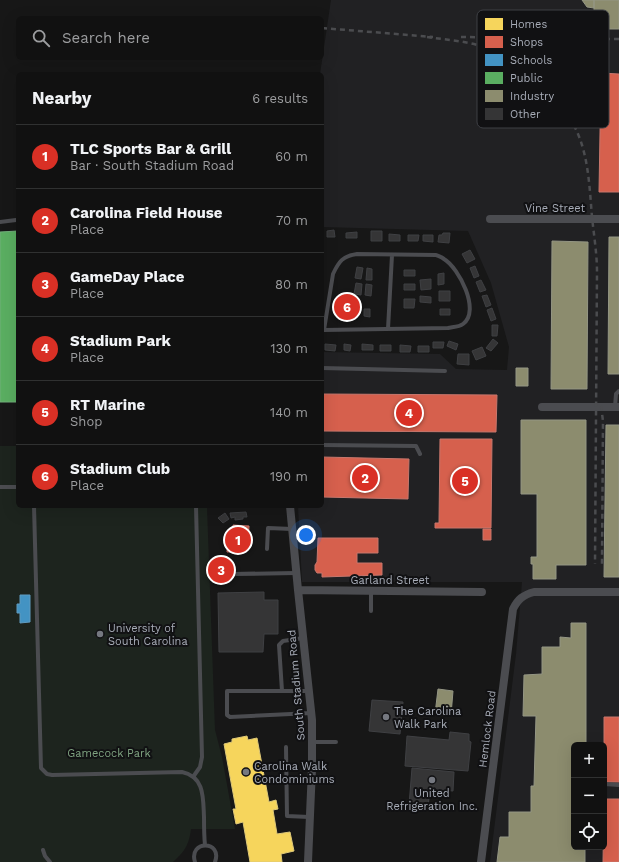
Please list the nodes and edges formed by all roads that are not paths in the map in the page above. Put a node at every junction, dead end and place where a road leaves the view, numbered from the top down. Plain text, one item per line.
1 (490, 219) dead end
2 (619, 219) edge
3 (16, 220) dead end
4 (0, 222) edge
5 (392, 255) junction
6 (324, 324) edge
7 (388, 329) junction
8 (324, 330) edge
9 (324, 368) edge
10 (445, 371) dead end
11 (619, 391) edge
12 (542, 407) dead end
13 (617, 407) edge
14 (324, 445) edge
15 (420, 454) dead end
16 (0, 487) edge
17 (16, 487) edge
18 (34, 508) edge
19 (196, 508) edge
20 (290, 508) edge
21 (292, 529) junction
22 (267, 548) dead end
23 (296, 573) junction
24 (232, 574) dead end
25 (298, 590) junction
26 (371, 591) junction
27 (482, 592) dead end
28 (619, 592) edge
29 (370, 611) dead end
30 (303, 638) junction
31 (282, 691) junction
32 (309, 691) junction
33 (312, 713) junction
34 (313, 742) junction
35 (336, 742) dead end
36 (286, 747) dead end
37 (193, 777) junction
38 (607, 784) edge
39 (619, 785) edge
40 (309, 817) junction
41 (205, 845) junction
42 (43, 850) dead end
43 (50, 862) edge
44 (195, 862) edge
45 (215, 862) edge
46 (308, 862) edge
47 (481, 862) edge

1 - 2 street, Vine Street
3 - 4 lane
5 - 6 lane
5 - 7 lane
5 - 7 lane
7 - 8 lane
9 - 10 lane
11 - 13 lane
12 - 13 street
14 - 15 lane
16 - 17 lane
18 - 37 lane
19 - 37 lane
20 - 21 street, South Stadium Road
21 - 22 lane
21 - 23 street, South Stadium Road
23 - 24 lane
23 - 25 street, South Stadium Road
25 - 26 street, Garland Street
25 - 30 street, South Stadium Road
26 - 27 street, Garland Street
26 - 29 lane
28 - 47 street, Hemlock Road
30 - 31 lane
30 - 32 street, South Stadium Road
31 - 32 lane
31 - 33 lane
32 - 33 street, South Stadium Road
33 - 34 street, South Stadium Road
34 - 35 lane
34 - 40 street, South Stadium Road
36 - 40 lane
37 - 41 lane
38 - 39 lane
40 - 46 street, South Stadium Road
41 - 44 lane
41 - 45 lane
42 - 43 lane

